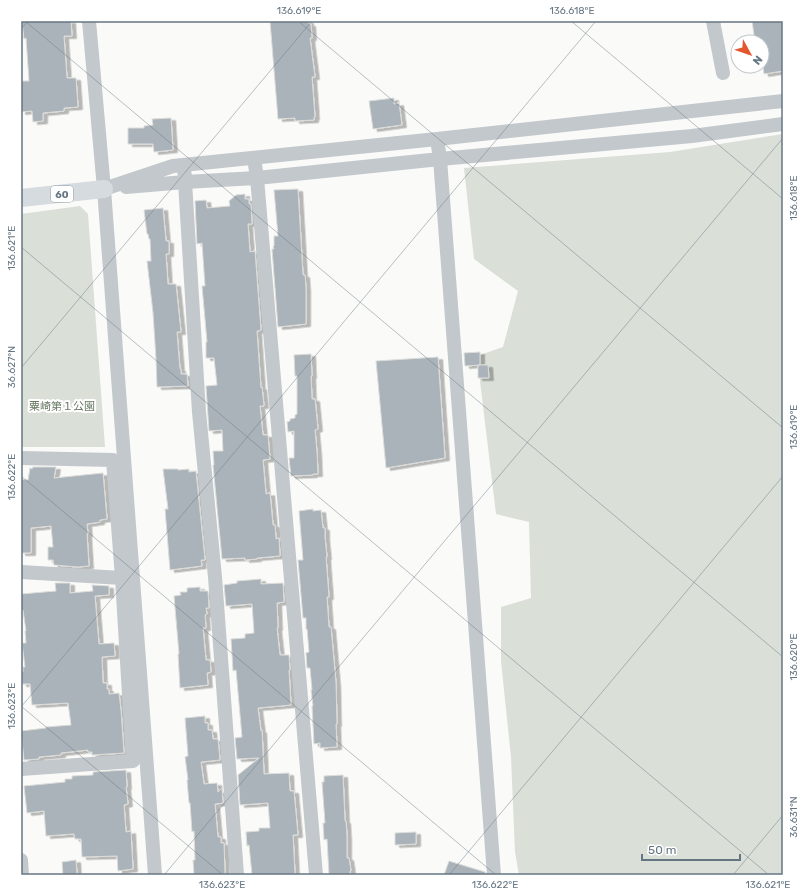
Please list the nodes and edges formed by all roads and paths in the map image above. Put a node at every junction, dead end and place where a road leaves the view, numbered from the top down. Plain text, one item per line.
1 (89, 21) edge
2 (713, 21) edge
3 (723, 73) dead end
4 (783, 101) edge
5 (783, 124) edge
6 (437, 139) junction
7 (254, 158) junction
8 (440, 159) junction
9 (184, 165) junction
10 (257, 178) junction
11 (185, 182) junction
12 (104, 189) junction
13 (21, 198) edge
14 (21, 458) edge
15 (21, 572) edge
16 (122, 578) junction
17 (21, 768) edge
18 (21, 860) edge
19 (22, 875) edge
20 (155, 875) edge
21 (237, 875) edge
22 (316, 875) edge
23 (494, 875) edge

1 - 12 street
2 - 3 street
4 - 6 street
5 - 8 street
6 - 7 street
6 - 8 street
7 - 9 street
7 - 10 street
8 - 10 street
8 - 23 street
9 - 11 street
9 - 12 street
10 - 11 street
10 - 22 street
11 - 12 street
11 - 21 street
12 - 13 main road, 60
12 - 20 street
14 - 16 street
15 - 16 street
16 - 17 street
18 - 19 street

